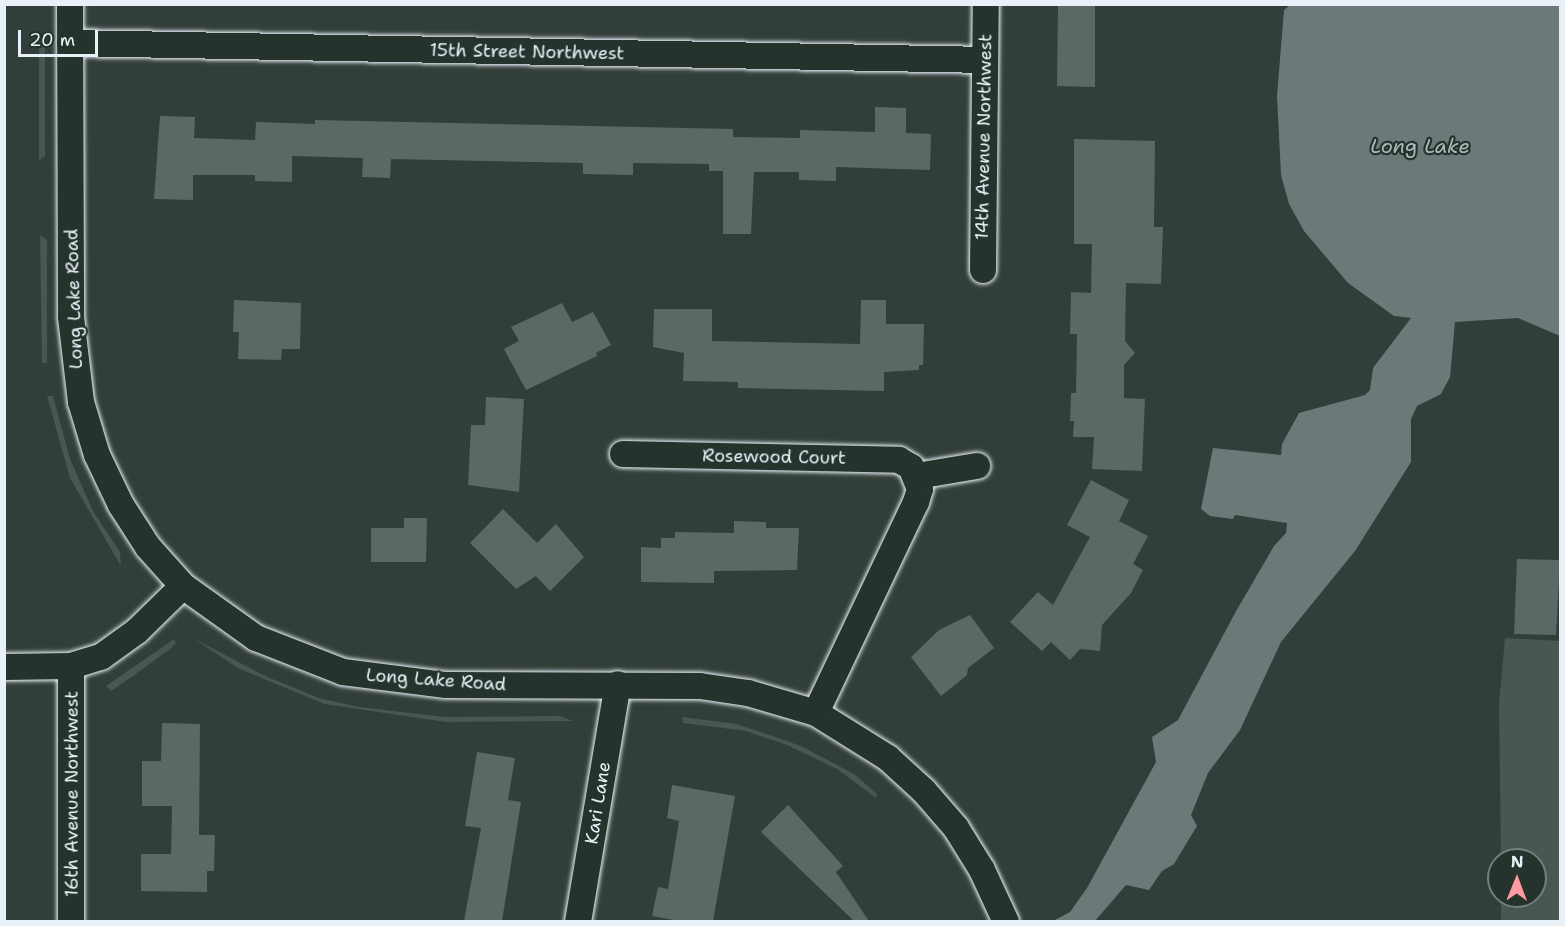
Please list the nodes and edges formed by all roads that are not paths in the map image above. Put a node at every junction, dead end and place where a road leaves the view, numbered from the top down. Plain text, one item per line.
1 (70, 4) edge
2 (986, 4) edge
3 (70, 43) junction
4 (985, 60) junction
5 (983, 270) dead end
6 (623, 454) dead end
7 (977, 466) dead end
8 (917, 476) junction
9 (183, 586) junction
10 (71, 666) junction
11 (4, 667) edge
12 (618, 684) junction
13 (816, 713) junction
14 (71, 921) edge
15 (578, 921) edge
16 (1006, 921) edge

1 - 3 street, Long Lake Road
2 - 4 street, 14th Avenue Northwest
3 - 4 street, 15th Street Northwest
3 - 9 street, Long Lake Road
4 - 5 street, 14th Avenue Northwest
6 - 8 street, Rosewood Court
7 - 8 street
8 - 13 street
9 - 10 street
9 - 12 street, Long Lake Road
10 - 11 street
10 - 14 street, 16th Avenue Northwest
12 - 13 street, Long Lake Road
12 - 15 street, Kari Lane
13 - 16 street, Long Lake Road

